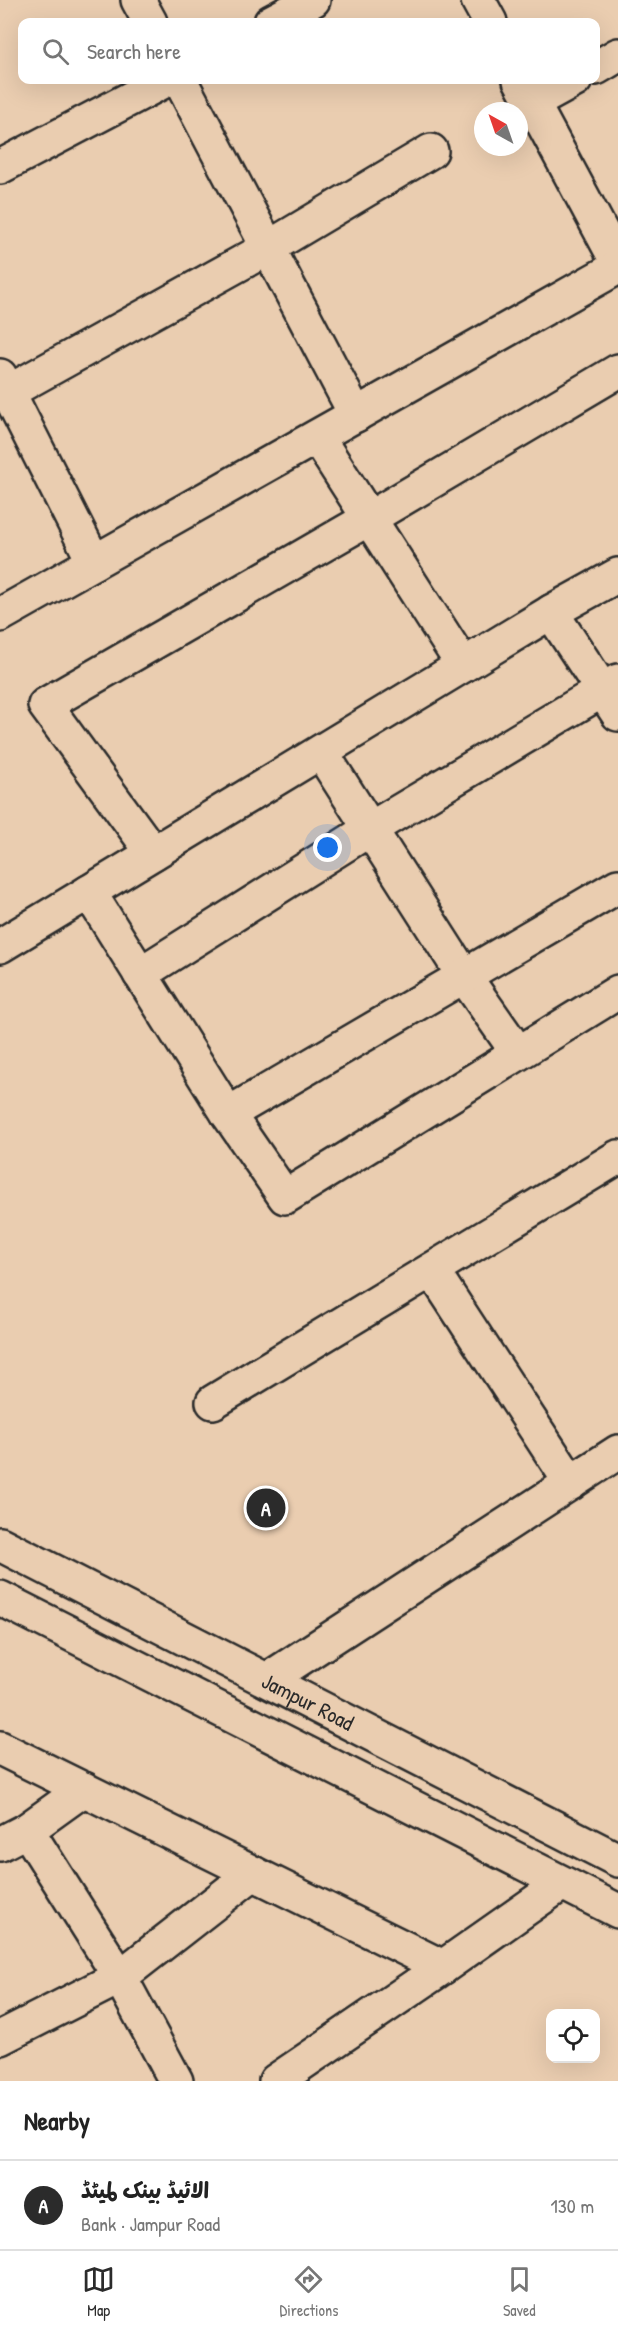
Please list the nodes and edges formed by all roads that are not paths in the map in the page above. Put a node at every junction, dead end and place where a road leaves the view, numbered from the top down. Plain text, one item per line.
1 (138, 0) edge
2 (313, 0) edge
3 (478, 0) edge
4 (148, 18) edge
5 (279, 18) edge
6 (488, 18) edge
7 (618, 55) edge
8 (600, 66) edge
9 (158, 84) edge
10 (182, 84) edge
11 (559, 84) edge
12 (527, 92) edge
13 (430, 151) dead end
14 (0, 167) edge
15 (268, 248) junction
16 (618, 265) edge
17 (618, 371) edge
18 (4, 384) edge
19 (356, 415) junction
20 (317, 437) junction
21 (368, 519) junction
22 (94, 562) junction
23 (618, 575) edge
24 (551, 612) junction
25 (0, 615) edge
26 (463, 665) junction
27 (613, 695) edge
28 (321, 752) junction
29 (370, 829) junction
30 (153, 853) junction
31 (618, 886) edge
32 (89, 892) junction
33 (0, 946) edge
34 (140, 974) junction
35 (464, 976) junction
36 (618, 992) edge
37 (518, 1053) junction
38 (228, 1114) junction
39 (618, 1158) edge
40 (432, 1270) junction
41 (213, 1402) dead end
42 (618, 1452) edge
43 (571, 1483) junction
44 (0, 1544) edge
45 (0, 1598) edge
46 (267, 1680) junction
47 (0, 1748) edge
48 (84, 1789) junction
49 (14, 1837) edge
50 (618, 1860) edge
51 (253, 1873) junction
52 (561, 1884) junction
53 (618, 1911) edge
54 (443, 1967) junction
55 (120, 1977) junction
56 (0, 2038) edge
57 (176, 2081) edge
58 (276, 2081) edge

1 - 4 street
2 - 5 street
3 - 6 street
7 - 8 street
9 - 14 street
10 - 15 street
11 - 12 street
12 - 16 street
13 - 15 street
15 - 18 street
15 - 19 street
16 - 19 street
17 - 21 street
18 - 22 street
19 - 20 street
20 - 21 street
20 - 22 street
21 - 26 street
21 - 30 street
22 - 25 street
23 - 24 street
24 - 26 street
24 - 27 street
26 - 28 street
27 - 29 street
28 - 29 street
28 - 30 street
29 - 34 street
29 - 35 street
30 - 32 street
31 - 35 street
32 - 33 street
32 - 34 street
34 - 38 street
35 - 37 street
35 - 38 street
36 - 37 street
37 - 38 street
39 - 40 street
40 - 41 street
40 - 43 street
42 - 43 street
43 - 46 street
44 - 46 street, Jampur Road
45 - 52 street
46 - 50 street, Jampur Road
47 - 48 street
48 - 49 street
48 - 51 street
49 - 55 street
51 - 54 street
51 - 55 street
52 - 53 street
52 - 54 street
54 - 58 street
55 - 56 street
55 - 57 street

